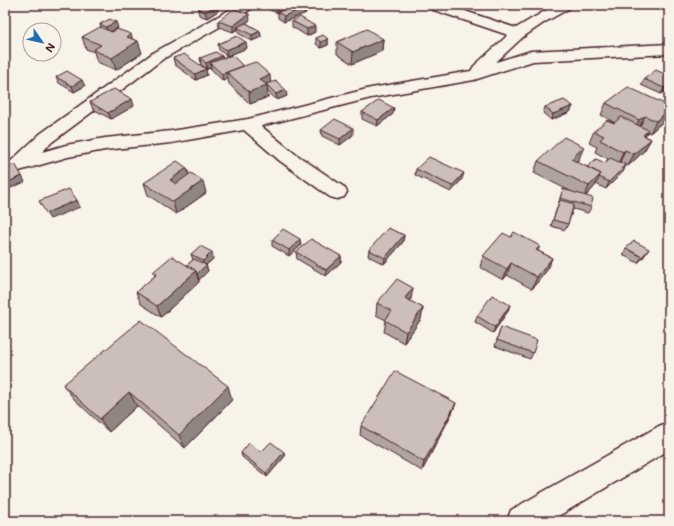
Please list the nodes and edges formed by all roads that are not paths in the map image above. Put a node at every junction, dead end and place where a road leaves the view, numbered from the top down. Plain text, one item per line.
1 (248, 5) edge
2 (433, 5) edge
3 (565, 5) edge
4 (518, 34) junction
5 (669, 49) edge
6 (474, 75) junction
7 (248, 124) junction
8 (11, 167) edge
9 (337, 192) dead end
10 (669, 435) edge
11 (522, 521) edge

1 - 8 street
2 - 4 street
3 - 4 street
4 - 6 street
5 - 6 street
6 - 7 street
7 - 8 street
7 - 9 street
10 - 11 street

